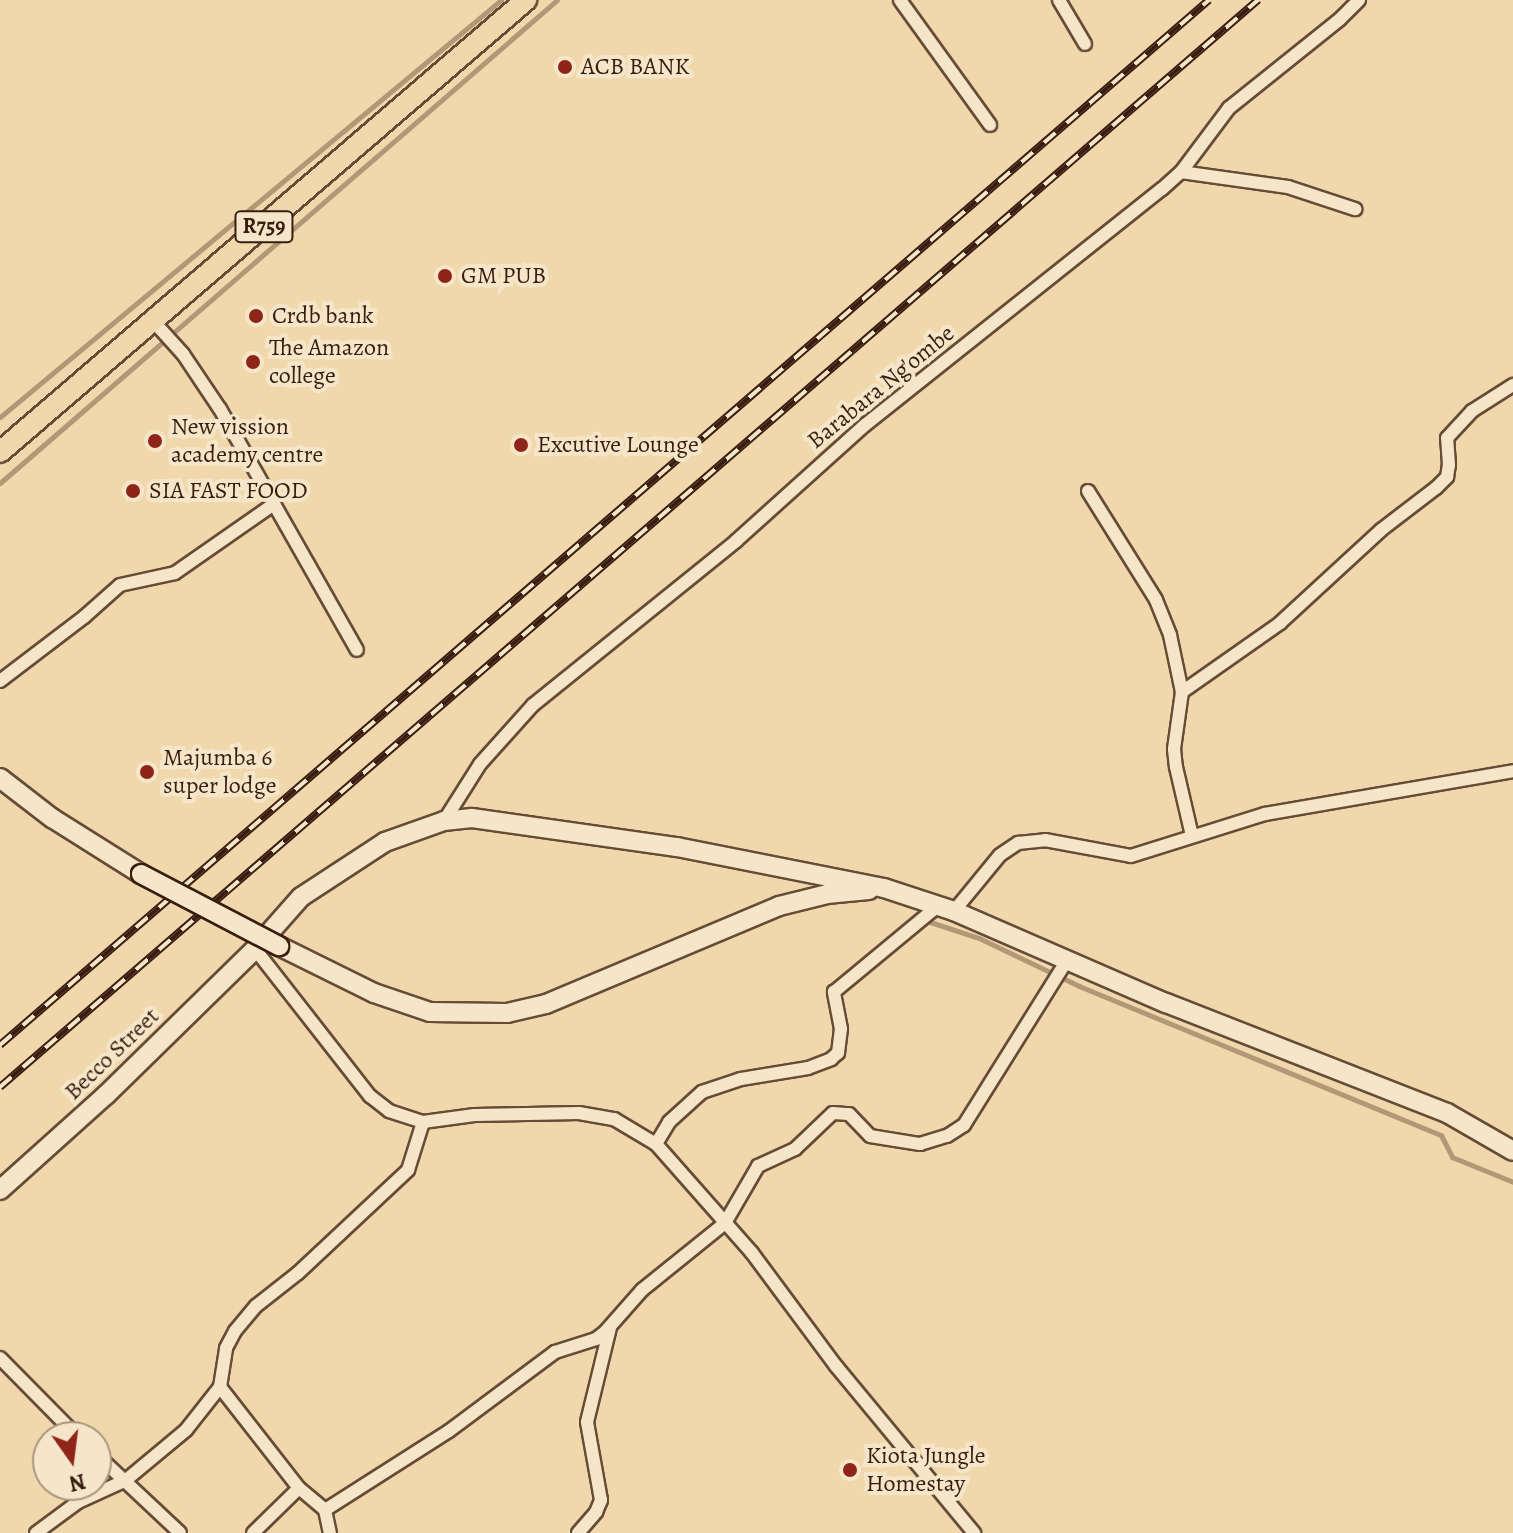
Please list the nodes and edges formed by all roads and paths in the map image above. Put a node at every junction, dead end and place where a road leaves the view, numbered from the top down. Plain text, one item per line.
1 (526, 0) edge
2 (900, 0) edge
3 (1059, 0) edge
4 (1359, 0) edge
5 (1085, 44) dead end
6 (990, 125) dead end
7 (1181, 172) junction
8 (1355, 209) dead end
9 (154, 322) junction
10 (1513, 385) edge
11 (0, 452) edge
12 (1088, 491) dead end
13 (274, 504) junction
14 (357, 650) dead end
15 (0, 681) edge
16 (1182, 692) junction
17 (1513, 771) edge
18 (0, 778) edge
19 (444, 821) junction
20 (1192, 836) junction
21 (884, 888) junction
22 (946, 909) junction
23 (255, 949) junction
24 (1066, 962) junction
25 (423, 1122) junction
26 (656, 1144) junction
27 (1513, 1151) edge
28 (0, 1190) edge
29 (725, 1223) junction
30 (611, 1325) junction
31 (0, 1358) edge
32 (220, 1387) junction
33 (62, 1421) edge
34 (112, 1468) edge
35 (126, 1480) junction
36 (299, 1488) junction
37 (325, 1510) junction
38 (973, 1532) edge
39 (36, 1533) edge
40 (180, 1533) edge
41 (253, 1533) edge
42 (330, 1533) edge
43 (578, 1533) edge

1 - 9 main road, R759
2 - 6 street
3 - 5 street
4 - 7 street, Barabara Ng'ombe
7 - 8 street
7 - 19 street, Barabara Ng'ombe
9 - 11 main road, R759
9 - 13 street
10 - 16 street
12 - 16 street
13 - 14 street
13 - 15 street
16 - 20 street
17 - 20 street
18 - 21 main road, bridge
19 - 21 main road, Becco Street
19 - 23 main road, Becco Street
20 - 22 street
21 - 22 main road, Becco Street
22 - 24 main road, Becco Street
22 - 26 street
23 - 25 street
23 - 28 main road, Becco Street
24 - 27 main road, Becco Street
24 - 29 street
25 - 26 street
25 - 32 street
26 - 29 street
29 - 30 street
29 - 38 street
30 - 37 street
30 - 43 street
31 - 33 street
32 - 35 street
32 - 36 street
34 - 35 street
35 - 39 street
35 - 40 street
36 - 37 street
36 - 41 street
37 - 42 street

